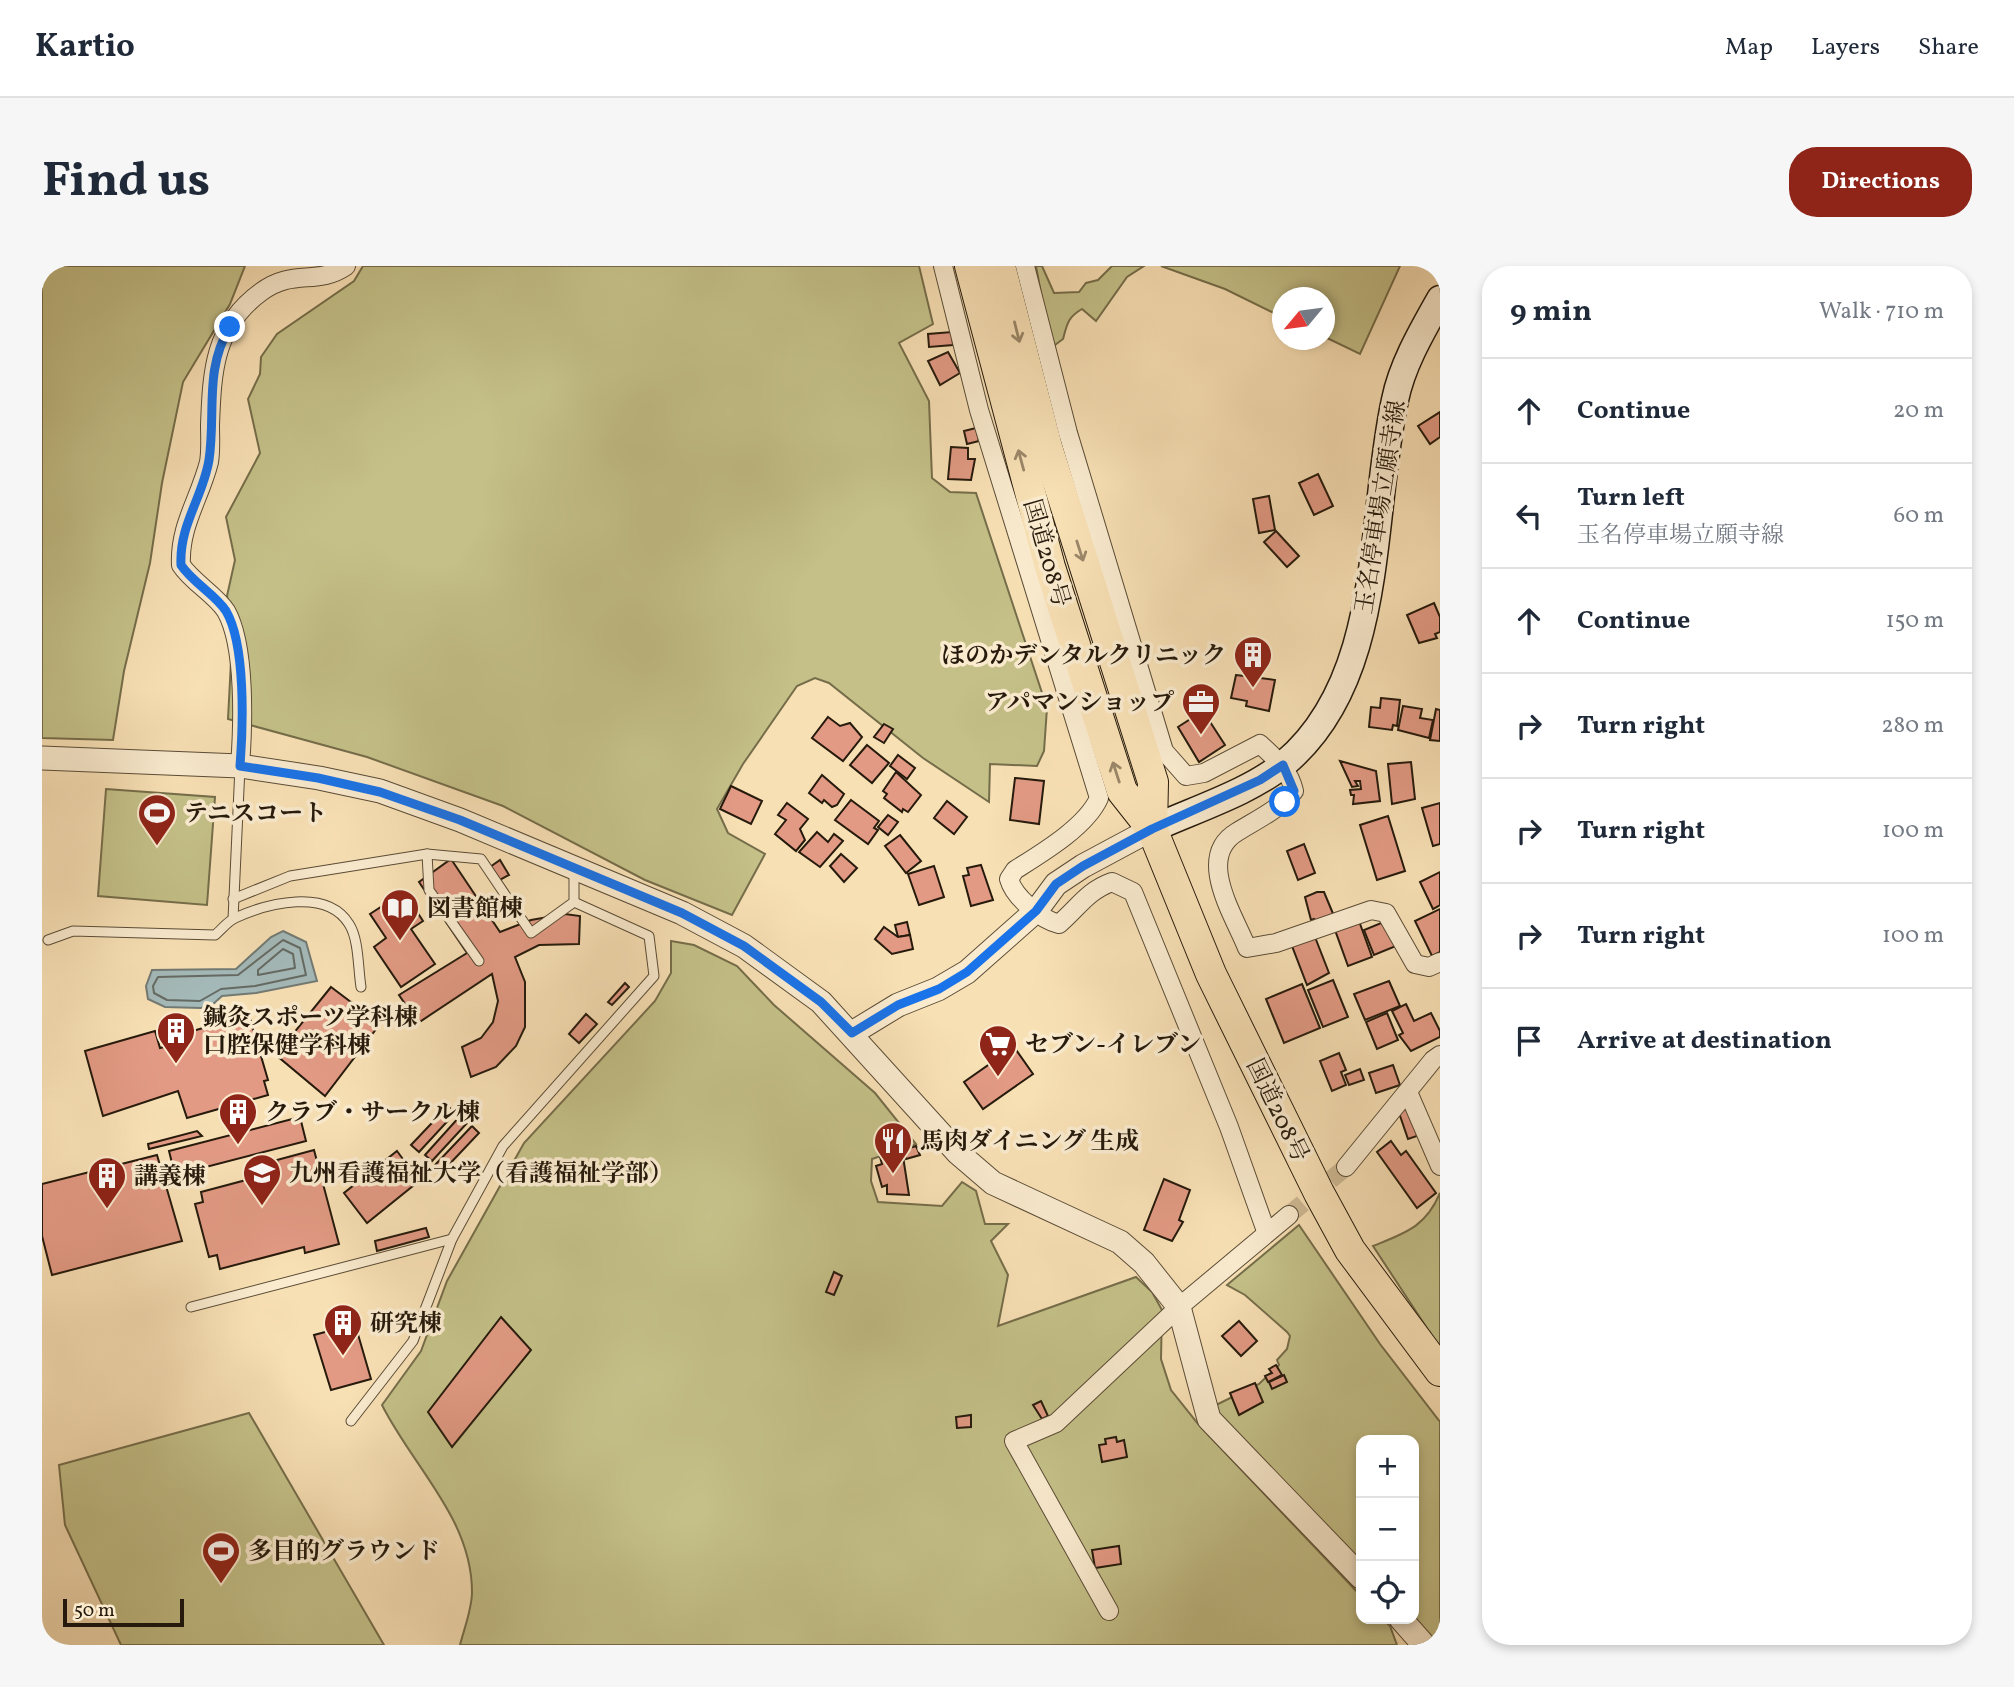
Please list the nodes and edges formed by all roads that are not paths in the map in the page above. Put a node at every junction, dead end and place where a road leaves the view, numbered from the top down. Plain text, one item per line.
1 (346, 266) edge
2 (943, 266) edge
3 (970, 266) edge
4 (1000, 266) edge
5 (1025, 266) edge
6 (1440, 299) edge
7 (42, 758) edge
8 (1283, 765) junction
9 (240, 766) junction
10 (1152, 829) junction
11 (427, 854) junction
12 (574, 870) junction
13 (233, 899) junction
14 (573, 902) junction
15 (1036, 911) junction
16 (233, 919) junction
17 (48, 940) dead end
18 (479, 961) dead end
19 (1440, 962) edge
20 (361, 987) dead end
21 (852, 1033) junction
22 (1440, 1055) edge
23 (1408, 1092) junction
24 (1346, 1167) tunnel mouth
25 (1440, 1167) edge
26 (1289, 1215) tunnel mouth
27 (1266, 1231) junction
28 (452, 1239) junction
29 (191, 1307) dead end
30 (1179, 1307) junction
31 (1440, 1371) edge
32 (351, 1421) dead end
33 (1356, 1572) edge
34 (1109, 1611) dead end
35 (1405, 1624) edge
36 (1424, 1645) edge

1 - 9 street
2 - 15 street
10 -> 3 highway, 国道208号
4 -> 10 highway, 国道208号
5 - 8 street
6 - 8 main road, 玉名停車場立願寺線
7 - 9 street
8 - 10 main road, 玉名停車場立願寺線
8 - 19 street
9 - 12 street
9 - 13 lane
10 - 15 street
10 - 31 highway, 国道208号
11 - 13 lane
11 - 14 lane
11 - 18 lane
12 - 14 lane
12 - 21 street
13 - 16 lane
14 - 28 lane
15 - 21 street
15 - 27 street
16 - 17 lane
16 - 20 lane
21 - 30 street
22 - 23 street
23 - 24 street
23 - 25 street
26 - 27 street
27 - 30 street
28 - 29 lane
28 - 32 lane
30 - 33 street
30 - 34 street
35 - 36 street

